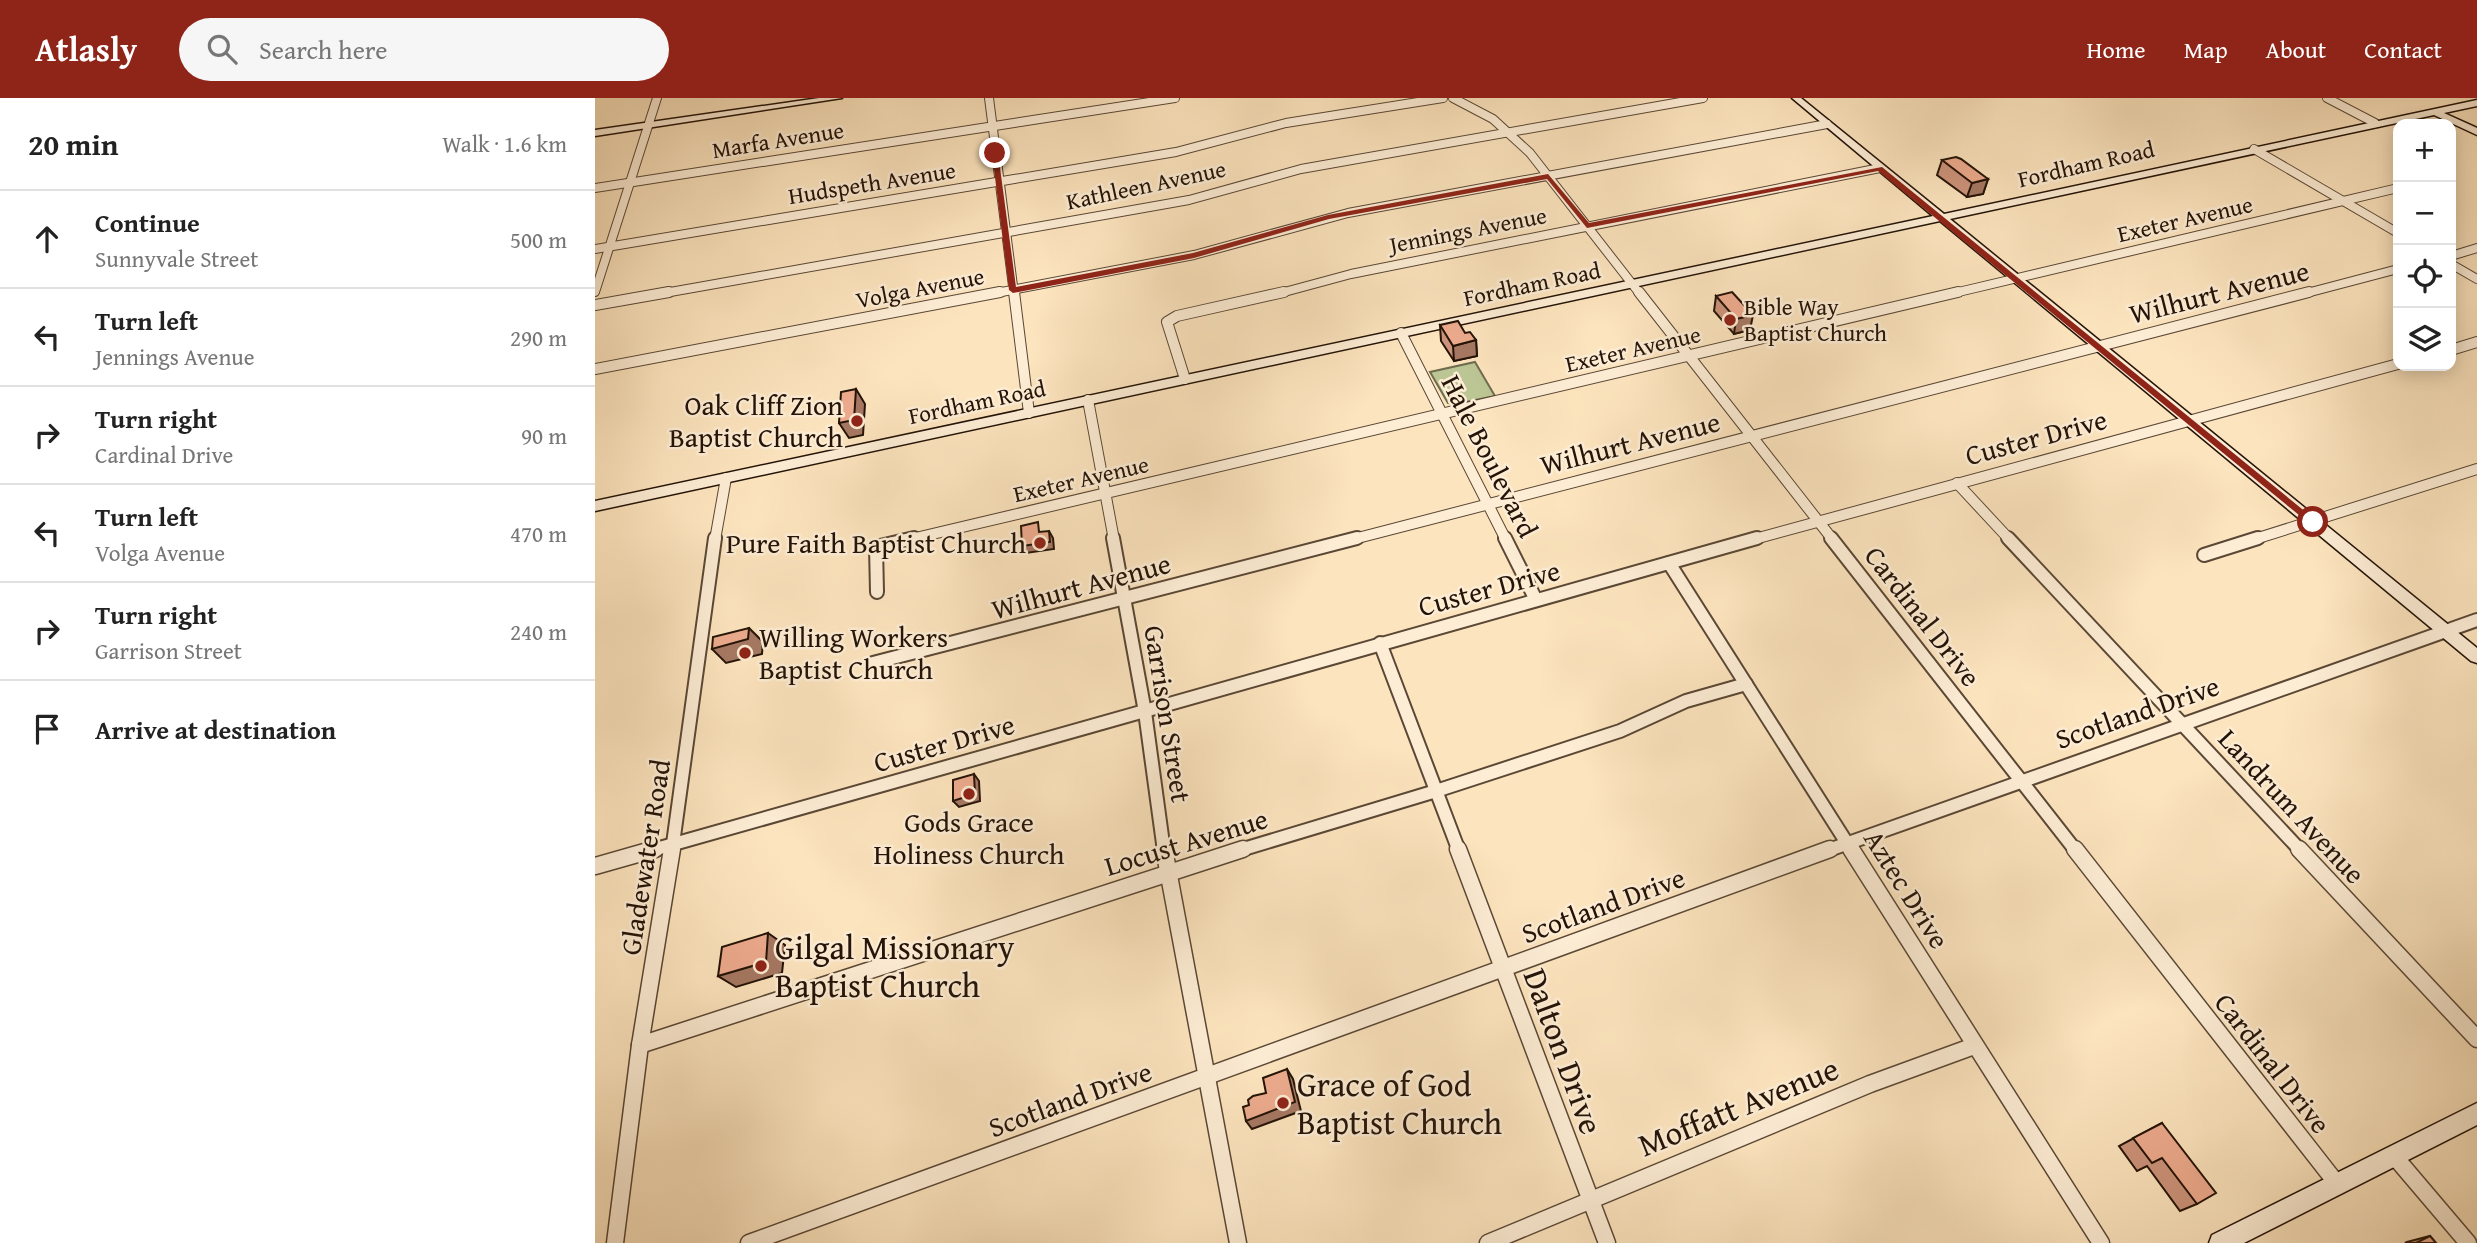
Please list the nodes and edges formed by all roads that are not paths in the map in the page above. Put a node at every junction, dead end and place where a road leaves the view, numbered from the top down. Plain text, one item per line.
1 (657, 98) edge
2 (838, 98) edge
3 (989, 98) edge
4 (1175, 98) edge
5 (1443, 98) edge
6 (1453, 98) edge
7 (1703, 98) edge
8 (1796, 98) edge
9 (2327, 98) edge
10 (2477, 103) edge
11 (2450, 109) junction
12 (2435, 112) junction
13 (2375, 123) junction
14 (1827, 124) junction
15 (649, 125) junction
16 (2462, 125) junction
17 (992, 126) junction
18 (1509, 132) junction
19 (2477, 132) edge
20 (595, 133) edge
21 (2254, 149) junction
22 (1880, 168) junction
23 (1548, 176) junction
24 (630, 182) junction
25 (998, 182) junction
26 (595, 188) edge
27 (2393, 189) edge
28 (2345, 201) junction
29 (1941, 218) junction
30 (1587, 226) junction
31 (2393, 230) edge
32 (1006, 233) junction
33 (610, 246) junction
34 (2477, 248) edge
35 (595, 249) edge
36 (2456, 254) edge
37 (2456, 267) edge
38 (2393, 270) edge
39 (2016, 278) junction
40 (2477, 279) edge
41 (1632, 284) junction
42 (1013, 290) junction
43 (595, 292) edge
44 (595, 305) edge
45 (1401, 333) junction
46 (2477, 342) edge
47 (2099, 345) junction
48 (2456, 348) edge
49 (1689, 356) junction
50 (2393, 365) edge
51 (595, 369) edge
52 (1185, 379) junction
53 (1088, 400) junction
54 (1029, 413) junction
55 (1442, 413) junction
56 (2191, 422) junction
57 (1751, 436) junction
58 (2477, 469) edge
59 (726, 478) junction
60 (1957, 483) junction
61 (1106, 493) junction
62 (1488, 503) junction
63 (595, 506) edge
64 (1817, 521) junction
65 (2313, 522) junction
66 (2204, 555) dead end
67 (1669, 563) junction
68 (877, 592) dead end
69 (1124, 598) junction
70 (1537, 600) junction
71 (2477, 620) edge
72 (2446, 631) junction
73 (1380, 643) junction
74 (2477, 657) edge
75 (873, 663) dead end
76 (1745, 684) junction
77 (1145, 712) junction
78 (2182, 724) junction
79 (2020, 780) junction
80 (1436, 791) junction
81 (673, 844) junction
82 (1848, 844) junction
83 (595, 866) edge
84 (1167, 872) junction
85 (1504, 969) junction
86 (2477, 1039) edge
87 (641, 1045) junction
88 (1974, 1046) junction
89 (1208, 1077) junction
90 (2477, 1114) edge
91 (2395, 1157) junction
92 (2338, 1185) junction
93 (1590, 1199) junction
94 (615, 1243) edge
95 (749, 1243) edge
96 (1238, 1243) edge
97 (1488, 1243) edge
98 (1607, 1243) edge
99 (2101, 1243) edge
100 (2220, 1243) edge
101 (2468, 1243) edge

1 - 15 street
2 - 15 street
3 - 17 street
4 - 17 street, Marfa Avenue
5 - 25 street, Hudspeth Avenue
6 - 18 street, Cardinal Drive
7 - 18 street, Kathleen Avenue
8 - 14 street
9 - 13 street
10 - 11 street, Fordham Road
11 - 12 street, Fordham Road
11 - 16 street
12 - 13 street, Fordham Road
12 - 16 street
13 - 21 street, Fordham Road
14 - 22 street
14 - 23 street, Volga Avenue
15 - 20 street
15 - 24 street
16 - 19 street
17 - 24 street, Marfa Avenue
17 - 25 street
18 - 23 street, Cardinal Drive
18 - 32 street, Kathleen Avenue
21 - 28 street
21 - 29 street, Fordham Road
22 - 29 street
22 - 30 street, Jennings Avenue
23 - 30 street, Cardinal Drive
23 - 42 street, Volga Avenue
24 - 26 street, Marfa Avenue
24 - 33 street
25 - 32 street
25 - 33 street, Hudspeth Avenue
27 - 28 street, Exeter Avenue
28 - 31 street
28 - 39 street, Exeter Avenue
29 - 39 street
29 - 41 street, Fordham Road
30 - 41 street, Cardinal Drive
30 - 52 street, Jennings Avenue
32 - 42 street
32 - 44 street, Kathleen Avenue
33 - 35 street, Hudspeth Avenue
33 - 43 street
34 - 36 street
37 - 40 street
38 - 47 street, Wilhurt Avenue
39 - 47 street
39 - 49 street, Exeter Avenue
41 - 45 street, Fordham Road
41 - 49 street, Cardinal Drive
42 - 51 street, Volga Avenue
42 - 54 street
45 - 52 street, Fordham Road
45 - 55 street, Hale Boulevard
46 - 48 street
47 - 56 street
47 - 57 street, Wilhurt Avenue
49 - 55 street, Exeter Avenue
49 - 57 street, Cardinal Drive
50 - 56 street, Custer Drive
52 - 53 street, Fordham Road
53 - 54 street, Fordham Road
53 - 61 street, Garrison Street
54 - 59 street, Fordham Road
55 - 61 street, Exeter Avenue
55 - 62 street, Hale Boulevard
56 - 60 street, Custer Drive
56 - 65 street
57 - 62 street, Wilhurt Avenue
57 - 64 street, Cardinal Drive
58 - 65 street
59 - 63 street, Fordham Road
59 - 81 street, Gladewater Road
60 - 64 street, Custer Drive
60 - 78 street, Landrum Avenue
61 - 68 street, Exeter Avenue
61 - 69 street, Garrison Street
62 - 69 street, Wilhurt Avenue
62 - 70 street, Hale Boulevard
64 - 67 street, Custer Drive
64 - 79 street, Cardinal Drive
65 - 66 street
65 - 72 street
67 - 70 street, Custer Drive
67 - 76 street, Aztec Drive
69 - 75 street, Wilhurt Avenue
69 - 77 street, Garrison Street
70 - 73 street, Custer Drive
71 - 72 street, Scotland Drive
72 - 74 street
72 - 78 street, Scotland Drive
73 - 77 street, Custer Drive
73 - 80 street, Dalton Drive
76 - 80 street, Locust Avenue
76 - 82 street, Aztec Drive
77 - 81 street, Custer Drive
77 - 84 street, Garrison Street
78 - 79 street, Scotland Drive
78 - 86 street, Landrum Avenue
79 - 82 street, Scotland Drive
79 - 92 street, Cardinal Drive
80 - 84 street, Locust Avenue
80 - 85 street, Dalton Drive
81 - 83 street, Custer Drive
81 - 87 street, Gladewater Road
82 - 85 street, Scotland Drive
82 - 88 street, Aztec Drive
84 - 87 street, Locust Avenue
84 - 89 street, Garrison Street
85 - 89 street, Scotland Drive
85 - 93 street, Dalton Drive
87 - 94 street, Gladewater Road
88 - 93 street, Moffatt Avenue
88 - 99 street, Aztec Drive
89 - 95 street, Scotland Drive
89 - 96 street, Garrison Street
90 - 91 street
91 - 92 street
91 - 101 street
92 - 100 street
93 - 97 street, Moffatt Avenue
93 - 98 street, Dalton Drive

